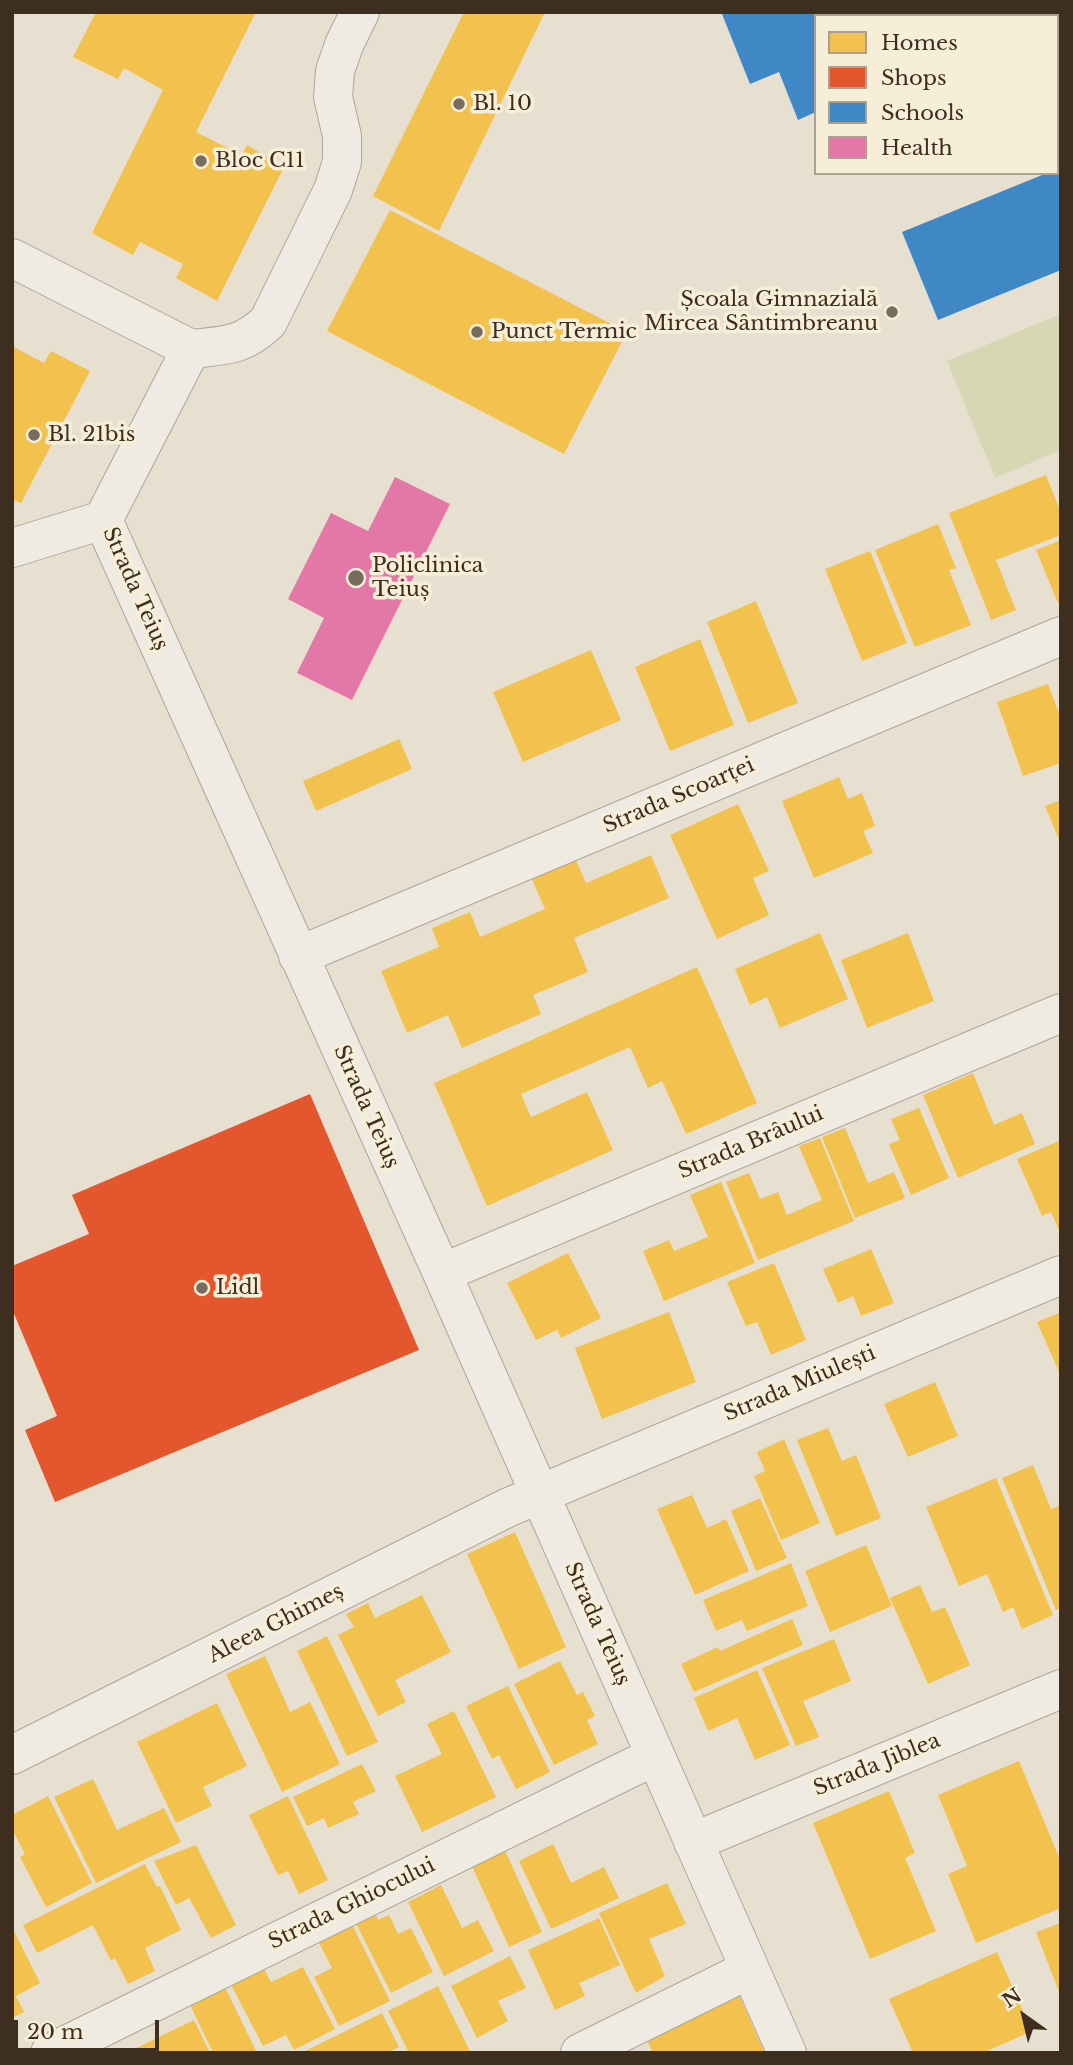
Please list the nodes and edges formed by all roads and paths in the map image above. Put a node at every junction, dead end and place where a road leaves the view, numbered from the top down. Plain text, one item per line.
1 (360, 12) edge
2 (12, 258) edge
3 (191, 349) junction
4 (103, 520) junction
5 (12, 548) edge
6 (1061, 636) edge
7 (298, 956) junction
8 (1061, 1013) edge
9 (442, 1273) junction
10 (1061, 1275) edge
11 (540, 1494) junction
12 (1061, 1689) edge
13 (12, 1755) edge
14 (655, 1756) junction
15 (693, 1842) junction
16 (750, 1969) junction
17 (50, 2053) edge
18 (580, 2053) edge
19 (787, 2053) edge

1 - 3 street
2 - 3 street
3 - 4 street, Strada Teiuș
4 - 5 street
4 - 7 street, Strada Teiuș
6 - 7 street, Strada Scoarței
7 - 9 street, Strada Teiuș
8 - 9 street, Strada Brâului
9 - 11 street, Strada Teiuș
10 - 11 street, Strada Miulești
11 - 13 street, Aleea Ghimeș
11 - 14 street, Strada Teiuș
12 - 15 street, Strada Jiblea
14 - 15 street, Strada Teiuș
14 - 17 street, Strada Ghiocului
15 - 16 street, Strada Teiuș
16 - 18 street
16 - 19 street, Strada Teiuș

